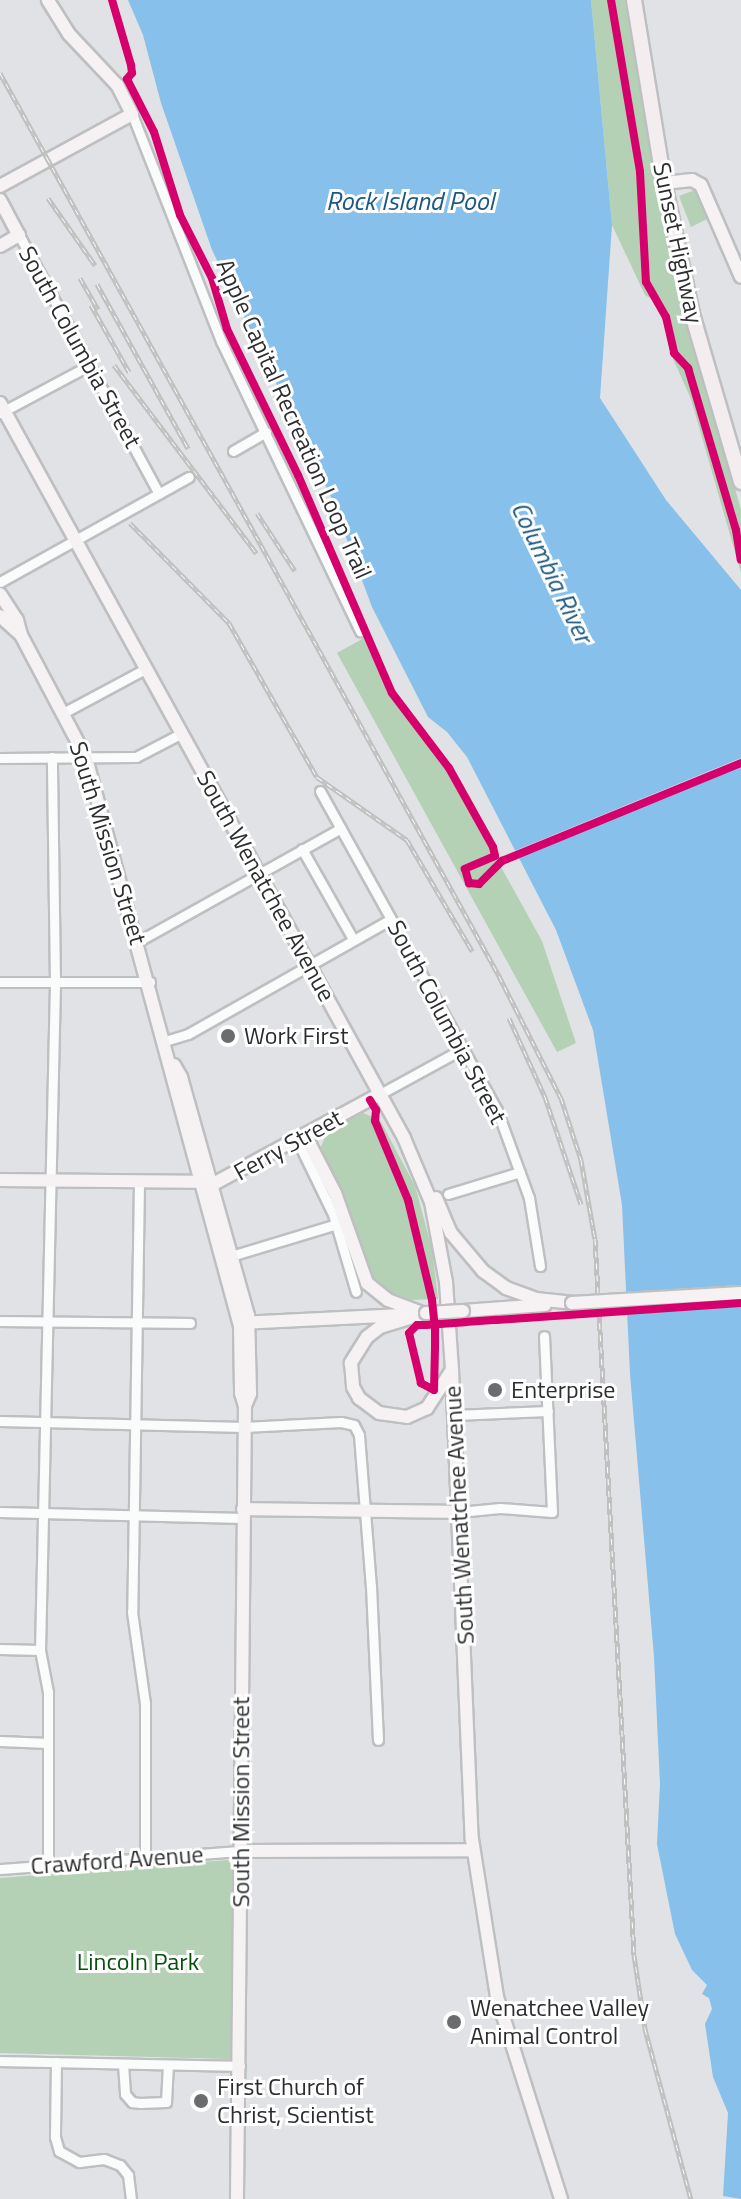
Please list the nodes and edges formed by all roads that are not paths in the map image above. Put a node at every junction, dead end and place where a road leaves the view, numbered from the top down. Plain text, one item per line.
1 (48, 0) edge
2 (634, 0) edge
3 (132, 114) junction
4 (664, 183) junction
5 (0, 186) edge
6 (0, 200) edge
7 (19, 235) junction
8 (0, 246) edge
9 (741, 277) edge
10 (90, 365) junction
11 (1, 409) edge
12 (266, 432) junction
13 (233, 451) dead end
14 (189, 477) dead end
15 (741, 482) edge
16 (159, 494) junction
17 (76, 540) junction
18 (0, 582) edge
19 (0, 594) edge
20 (0, 616) edge
21 (360, 631) dead end
22 (21, 635) junction
23 (147, 668) junction
24 (63, 713) junction
25 (182, 733) junction
26 (52, 757) junction
27 (0, 758) edge
28 (86, 758) junction
29 (320, 791) dead end
30 (341, 828) junction
31 (302, 849) junction
32 (259, 872) junction
33 (391, 919) junction
34 (353, 939) junction
35 (139, 941) junction
36 (310, 964) junction
37 (0, 982) edge
38 (55, 982) junction
39 (150, 982) junction
40 (165, 1041) junction
41 (464, 1048) junction
42 (380, 1094) junction
43 (301, 1137) junction
44 (520, 1172) junction
45 (0, 1180) edge
46 (52, 1181) junction
47 (139, 1183) junction
48 (206, 1183) junction
49 (425, 1185) junction
50 (448, 1194) dead end
51 (337, 1224) junction
52 (231, 1256) junction
53 (540, 1266) dead end
54 (356, 1292) dead end
55 (741, 1293) edge
56 (572, 1303) junction
57 (426, 1313) junction
58 (0, 1321) edge
59 (50, 1323) junction
60 (190, 1323) dead end
61 (244, 1323) junction
62 (137, 1324) junction
63 (544, 1336) dead end
64 (452, 1370) junction
65 (548, 1411) junction
66 (455, 1415) junction
67 (0, 1421) edge
68 (45, 1422) junction
69 (135, 1424) junction
70 (244, 1427) junction
71 (243, 1478) junction
72 (286, 1509) junction
73 (363, 1511) junction
74 (0, 1512) edge
75 (459, 1512) junction
76 (45, 1513) junction
77 (243, 1514) junction
78 (132, 1515) junction
79 (0, 1649) edge
80 (40, 1650) junction
81 (378, 1740) dead end
82 (0, 1741) edge
83 (48, 1743) junction
84 (473, 1850) junction
85 (241, 1851) junction
86 (145, 1858) junction
87 (48, 1866) junction
88 (0, 1869) edge
89 (0, 2061) edge
90 (56, 2062) junction
91 (123, 2064) junction
92 (168, 2065) junction
93 (240, 2066) junction
94 (131, 2199) edge
95 (237, 2199) edge
96 (561, 2199) edge

1 - 3 main road
2 - 4 highway, Sunset Highway
3 - 5 main road
3 - 12 street
4 - 9 main road
4 - 15 highway, Sunset Highway
6 - 7 main road, South Columbia Street
7 - 8 main road
7 - 10 street, South Columbia Street
10 - 11 street
10 - 16 street, South Columbia Street
11 - 17 main road, South Wenatchee Avenue
12 - 13 street
12 - 21 street
14 - 16 street
16 - 17 street
17 - 18 street
17 - 23 main road, South Wenatchee Avenue
19 - 22 main road, South Mission Street
20 - 22 main road
22 - 24 main road, South Mission Street
23 - 24 street
23 - 25 main road, South Wenatchee Avenue
24 - 28 main road, South Mission Street
25 - 28 street
25 - 32 main road, South Wenatchee Avenue
26 - 27 street
26 - 28 street
26 - 38 street
28 - 35 main road, South Mission Street
29 - 30 street, South Columbia Street
30 - 31 street
30 - 33 street, South Columbia Street
31 - 32 street
31 - 34 street
32 - 35 street
32 - 36 main road, South Wenatchee Avenue
33 - 34 street
33 - 41 street, South Columbia Street
34 - 36 street
35 - 39 main road, South Mission Street
36 - 40 street
36 - 42 main road, South Wenatchee Avenue
37 - 38 street
38 - 39 street
38 - 46 street
39 - 40 main road, South Mission Street
40 - 48 main road, South Mission Street
41 - 42 street, Ferry Street
41 - 44 street, South Columbia Street
42 - 43 main road, Ferry Street
42 - 49 main road, South Wenatchee Avenue
43 - 48 main road, Ferry Street
43 - 51 street
43 - 57 main road
44 - 50 street
44 - 53 street, South Columbia Street
45 - 46 main road, Ferry Street
46 - 47 main road, Ferry Street
46 - 59 street
47 - 48 main road, Ferry Street
47 - 62 street
48 - 52 main road, South Mission Street
48 - 61 main road, South Mission Street
49 - 56 main road
49 - 64 main road, South Wenatchee Avenue
51 - 52 street
51 - 54 street
52 - 61 main road, South Mission Street
55 - 56 main road, bridge
56 - 57 main road, bridge
57 - 61 main road
57 - 64 main road
58 - 59 street
59 - 62 street
59 - 68 street
60 - 62 street
61 - 70 main road, South Mission Street
62 - 69 street
63 - 65 street
64 - 66 main road, South Wenatchee Avenue
65 - 66 street
65 - 75 street
66 - 75 main road, South Wenatchee Avenue
67 - 68 street
68 - 69 street
68 - 76 street
69 - 70 street
69 - 78 street
70 - 71 main road, South Mission Street
70 - 73 street
71 - 72 main road
71 - 77 main road, South Mission Street
72 - 73 main road
72 - 77 main road
73 - 75 main road
73 - 81 street
74 - 76 street
75 - 84 main road, South Wenatchee Avenue
76 - 78 street
76 - 80 street
77 - 78 street
77 - 85 main road, South Mission Street
78 - 86 street
79 - 80 street
80 - 83 street
82 - 83 street
83 - 87 street
84 - 85 main road, Crawford Avenue
84 - 96 main road, South Wenatchee Avenue
85 - 86 street, Crawford Avenue
85 - 93 main road, South Mission Street
86 - 87 street, Crawford Avenue
87 - 88 street, Crawford Avenue
89 - 90 street
90 - 91 street
90 - 94 street
91 - 92 street
91 - 92 street
92 - 93 street
93 - 95 main road, South Mission Street

